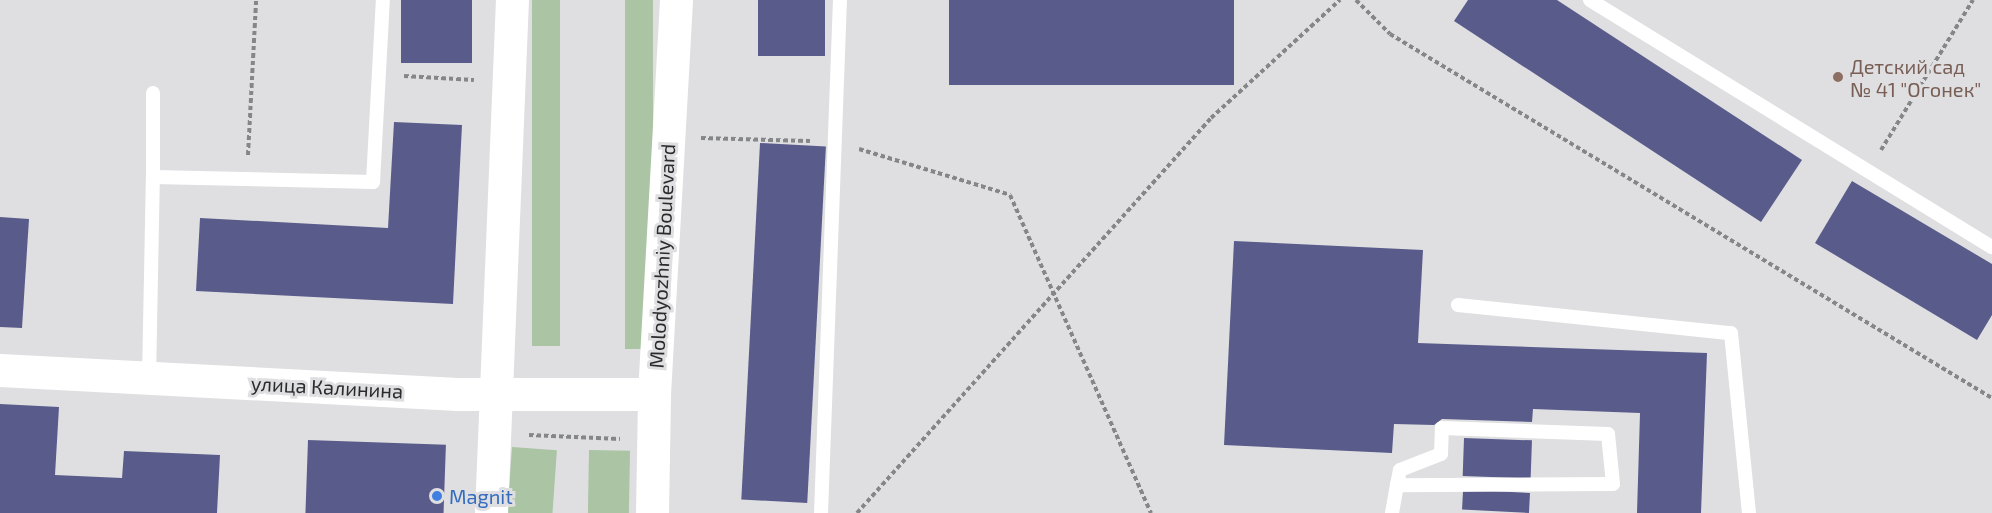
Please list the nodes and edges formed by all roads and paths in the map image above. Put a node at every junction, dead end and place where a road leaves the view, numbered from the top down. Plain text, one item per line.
1 (256, 0) edge
2 (383, 0) edge
3 (512, 0) edge
4 (676, 0) edge
5 (840, 0) edge
6 (1340, 0) edge
7 (1356, 0) edge
8 (1590, 0) edge
9 (1972, 0) edge
10 (378, 75) junction
11 (475, 81) dead end
12 (153, 93) dead end
13 (689, 137) dead end
14 (837, 143) junction
15 (1868, 171) junction
16 (153, 177) junction
17 (247, 180) junction
18 (1992, 247) edge
19 (1054, 295) junction
20 (1458, 304) dead end
21 (0, 370) edge
22 (149, 379) junction
23 (497, 393) junction
24 (654, 394) junction
25 (1991, 397) edge
26 (523, 435) dead end
27 (630, 440) dead end
28 (1397, 485) junction
29 (491, 513) edge
30 (652, 513) edge
31 (821, 513) edge
32 (857, 513) edge
33 (1151, 513) edge
34 (1392, 513) edge
35 (1749, 513) edge

1 - 17 path
2 - 10 lane
3 - 23 main road
4 - 24 main road, Molodyozhniy Boulevard
5 - 14 lane
6 - 19 path
7 - 25 path
8 - 15 lane
9 - 15 path
10 - 11 path
10 - 17 lane
12 - 16 lane
13 - 14 path
14 - 19 path
14 - 31 lane
15 - 18 lane
16 - 17 lane
16 - 22 lane
19 - 32 path
19 - 33 path
20 - 35 lane
21 - 22 main road, улица Калинина
22 - 23 main road, улица Калинина
23 - 24 main road, улица Калинина
23 - 29 main road
24 - 30 main road, Molodyozhniy Boulevard
26 - 27 path
28 - 28 lane
28 - 34 lane

